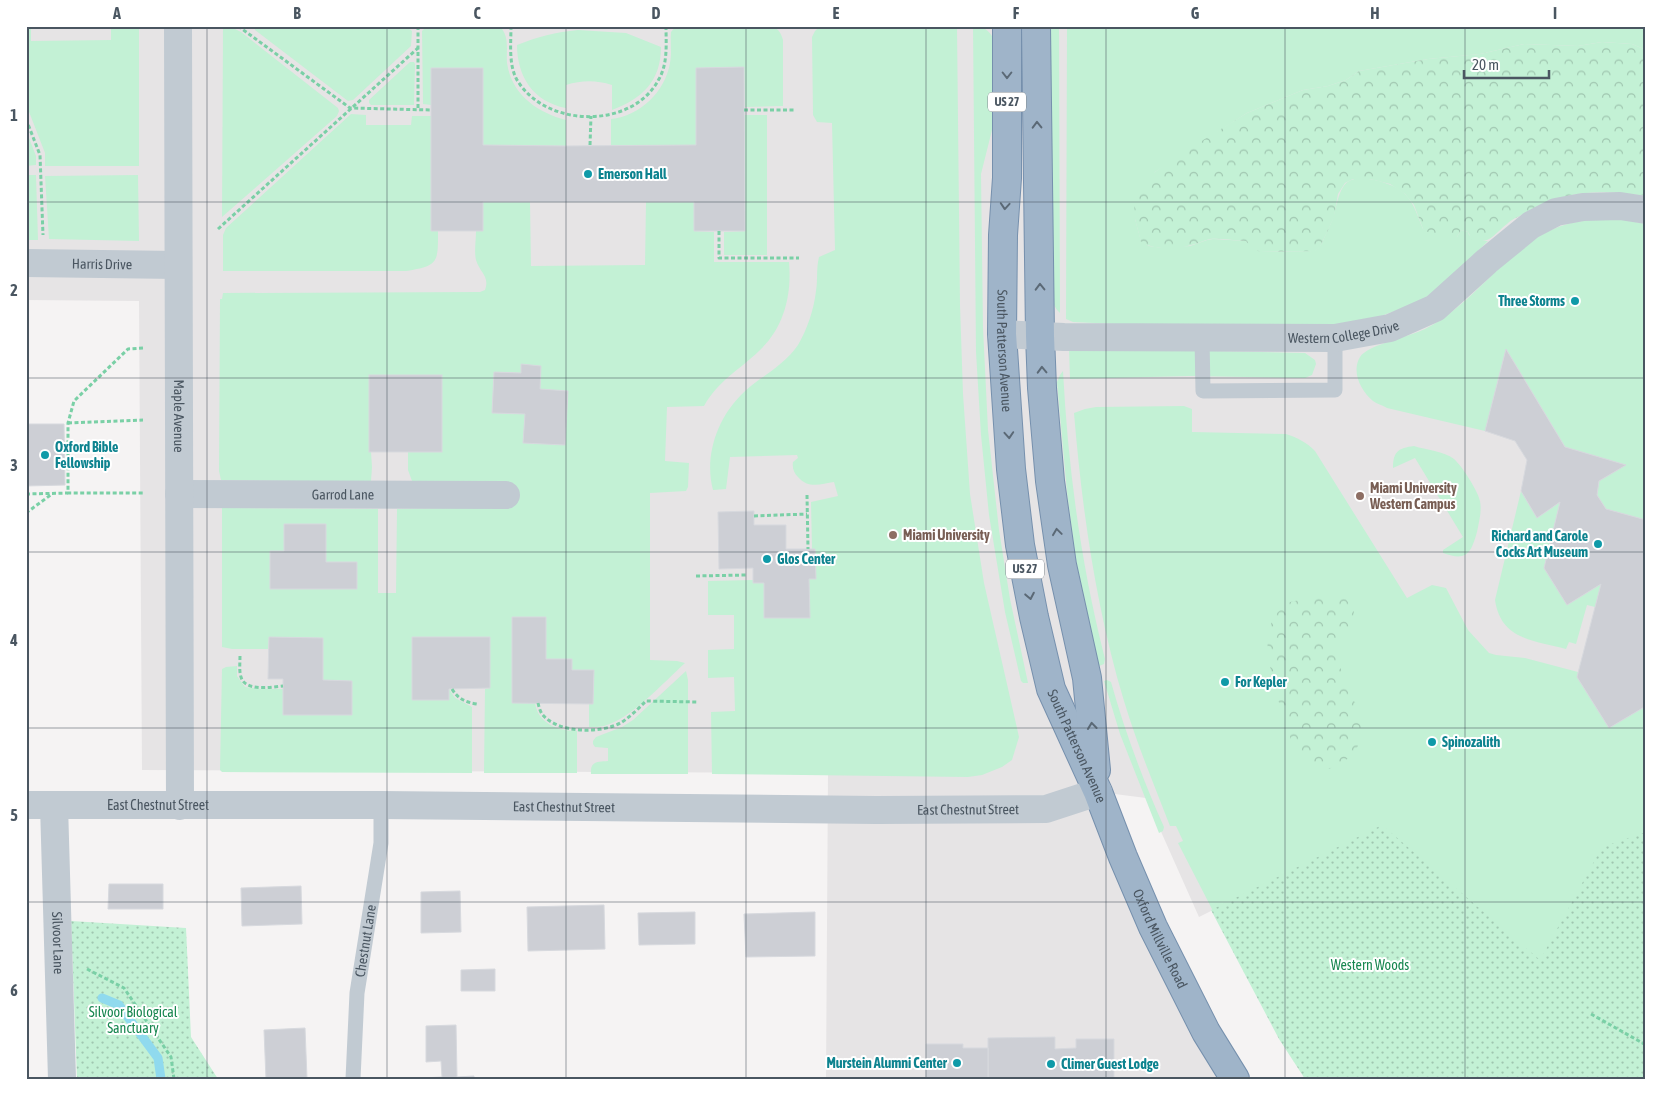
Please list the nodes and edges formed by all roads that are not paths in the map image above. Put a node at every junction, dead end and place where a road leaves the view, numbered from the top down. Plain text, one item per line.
1 (178, 26) edge
2 (1007, 26) edge
3 (1036, 26) edge
4 (1646, 210) edge
5 (35, 264) edge
6 (178, 265) junction
7 (1002, 334) junction
8 (1040, 336) junction
9 (1202, 338) junction
10 (1335, 338) junction
11 (179, 494) junction
12 (506, 495) dead end
13 (1098, 792) junction
14 (26, 805) edge
15 (54, 805) junction
16 (381, 805) junction
17 (180, 806) junction
18 (62, 1079) edge
19 (353, 1079) edge
20 (1235, 1079) edge

1 - 6 street, Maple Avenue
2 -> 7 highway, South Patterson Avenue / US 27
8 -> 3 highway, South Patterson Avenue / US 27
4 - 10 street, Western College Drive
5 - 6 street, Harris Drive
6 - 11 street, Maple Avenue
7 - 8 street, Western College Drive
7 -> 13 highway, South Patterson Avenue / US 27
8 - 9 street, Western College Drive
13 -> 8 highway, South Patterson Avenue / US 27
9 - 10 street, Western College Drive
9 - 10 lane
11 - 12 street, Garrod Lane
11 - 17 street, Maple Avenue
13 - 16 street, East Chestnut Street
13 - 20 highway, Oxford Millville Road / US 27
14 - 15 street, East Chestnut Street
15 - 17 street, East Chestnut Street
15 - 18 street, Silvoor Lane
16 - 17 street, East Chestnut Street
16 - 19 lane, Chestnut Lane

